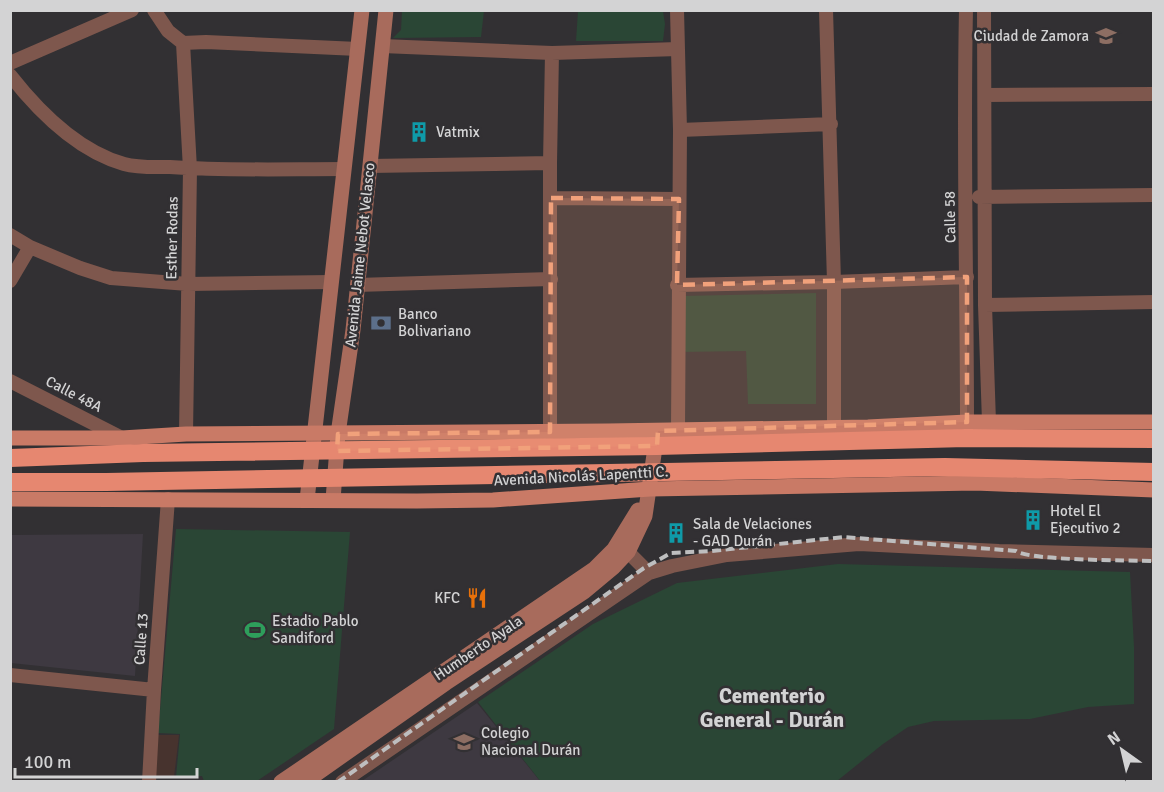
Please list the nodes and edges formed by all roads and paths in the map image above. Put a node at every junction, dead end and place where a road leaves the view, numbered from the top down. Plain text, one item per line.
1 (132, 10) edge
2 (153, 10) edge
3 (362, 10) edge
4 (386, 10) edge
5 (677, 10) edge
6 (826, 10) edge
7 (966, 10) edge
8 (984, 10) edge
9 (183, 43) junction
10 (382, 46) junction
11 (358, 49) junction
12 (678, 50) junction
13 (552, 53) junction
14 (10, 63) edge
15 (10, 75) edge
16 (1154, 94) edge
17 (985, 95) junction
18 (831, 124) junction
19 (680, 130) junction
20 (550, 163) junction
21 (370, 166) junction
22 (190, 169) junction
23 (344, 169) junction
24 (1154, 195) edge
25 (967, 196) junction
26 (985, 197) junction
27 (551, 198) junction
28 (679, 199) junction
29 (10, 235) edge
30 (30, 247) junction
31 (967, 277) junction
32 (551, 279) junction
33 (10, 281) edge
34 (331, 282) junction
35 (834, 282) junction
36 (188, 284) junction
37 (357, 285) junction
38 (677, 285) junction
39 (1154, 302) edge
40 (985, 305) junction
41 (10, 381) edge
42 (967, 422) junction
43 (989, 422) junction
44 (1154, 423) edge
45 (834, 427) junction
46 (678, 430) junction
47 (550, 432) junction
48 (186, 434) junction
49 (10, 438) edge
50 (122, 438) junction
51 (657, 438) junction
52 (1154, 439) edge
53 (337, 442) junction
54 (313, 443) junction
55 (10, 458) edge
56 (653, 471) junction
57 (1154, 472) edge
58 (335, 476) junction
59 (309, 477) junction
60 (10, 482) edge
61 (650, 489) junction
62 (1154, 490) edge
63 (10, 499) edge
64 (168, 499) junction
65 (308, 500) junction
66 (333, 500) junction
67 (628, 552) junction
68 (1154, 555) edge
69 (649, 573) junction
70 (10, 675) edge
71 (154, 690) junction
72 (150, 782) edge
73 (281, 782) edge
74 (305, 782) edge
75 (342, 782) edge

1 - 14 street
2 - 9 street
3 - 11 street, Avenida Jaime Nebot Velasco
4 - 10 street, Avenida Jaime Nebot Velasco
5 - 12 street
6 - 18 street
7 - 25 street, Calle 58
8 - 17 street
9 - 11 street
9 - 22 street, Esther Rodas
10 - 13 street
10 - 21 street, Avenida Jaime Nebot Velasco
11 - 23 street, Avenida Jaime Nebot Velasco
12 - 13 street
12 - 19 street
13 - 20 street
15 - 22 street
16 - 17 street
17 - 26 street
18 - 19 street
18 - 35 street
19 - 28 street
20 - 21 street
20 - 27 street
21 - 37 street, Avenida Jaime Nebot Velasco
22 - 23 street
22 - 36 street, Esther Rodas
23 - 34 street, Avenida Jaime Nebot Velasco
24 - 26 street
25 - 26 street
25 - 31 street, Calle 58
26 - 40 street
27 - 28 street
27 - 32 street
28 - 38 street
29 - 30 street
30 - 33 street
30 - 36 street
31 - 35 street
31 - 42 street, Calle 58
32 - 37 street
32 - 47 street
34 - 36 street
34 - 54 street, Avenida Jaime Nebot Velasco
35 - 38 street
35 - 45 street
36 - 48 street, Esther Rodas
37 - 53 street, Avenida Jaime Nebot Velasco
38 - 46 street
39 - 40 street
40 - 43 street
41 - 50 street, Calle 48A
42 - 43 main road, Avenida Nicolás Lapentti C.
42 - 45 main road, Avenida Nicolás Lapentti C.
43 - 44 main road, Avenida Nicolás Lapentti C.
45 - 46 main road, Avenida Nicolás Lapentti C.
46 - 51 main road, Avenida Nicolás Lapentti C.
47 - 51 main road, Avenida Nicolás Lapentti C.
47 - 53 main road, Avenida Nicolás Lapentti C.
48 - 50 main road, Avenida Nicolás Lapentti C.
48 - 54 main road, Avenida Nicolás Lapentti C.
49 - 50 main road, Avenida Nicolás Lapentti C.
51 - 52 highway, Avenida Nicolás Lapentti C.
51 - 53 highway, Avenida Nicolás Lapentti C.
51 - 56 street, Humberto Ayala
53 - 54 highway, Avenida Nicolás Lapentti C.
53 - 58 street, Avenida Jaime Nebot Velasco
54 - 55 highway, Avenida Nicolás Lapentti C.
54 - 59 street, Avenida Jaime Nebot Velasco
56 - 57 highway, Avenida Nicolás Lapentti C.
56 - 58 highway, Avenida Nicolás Lapentti C.
56 - 61 street, Humberto Ayala
58 - 59 highway, Avenida Nicolás Lapentti C.
58 - 66 street, Avenida Jaime Nebot Velasco
59 - 60 highway, Avenida Nicolás Lapentti C.
59 - 65 street, Avenida Jaime Nebot Velasco
61 - 62 main road, Avenida Nicolás Lapentti C.
61 - 66 main road, Avenida Nicolás Lapentti C.
61 - 67 street, Humberto Ayala
61 - 73 street, Humberto Ayala
63 - 64 main road, Avenida Nicolás Lapentti C.
64 - 65 main road, Avenida Nicolás Lapentti C.
64 - 71 street, Calle 13
65 - 66 main road, Avenida Nicolás Lapentti C.
67 - 69 street
67 - 74 street, Humberto Ayala
68 - 69 street
69 - 75 street
70 - 71 street
71 - 72 street, Calle 13

